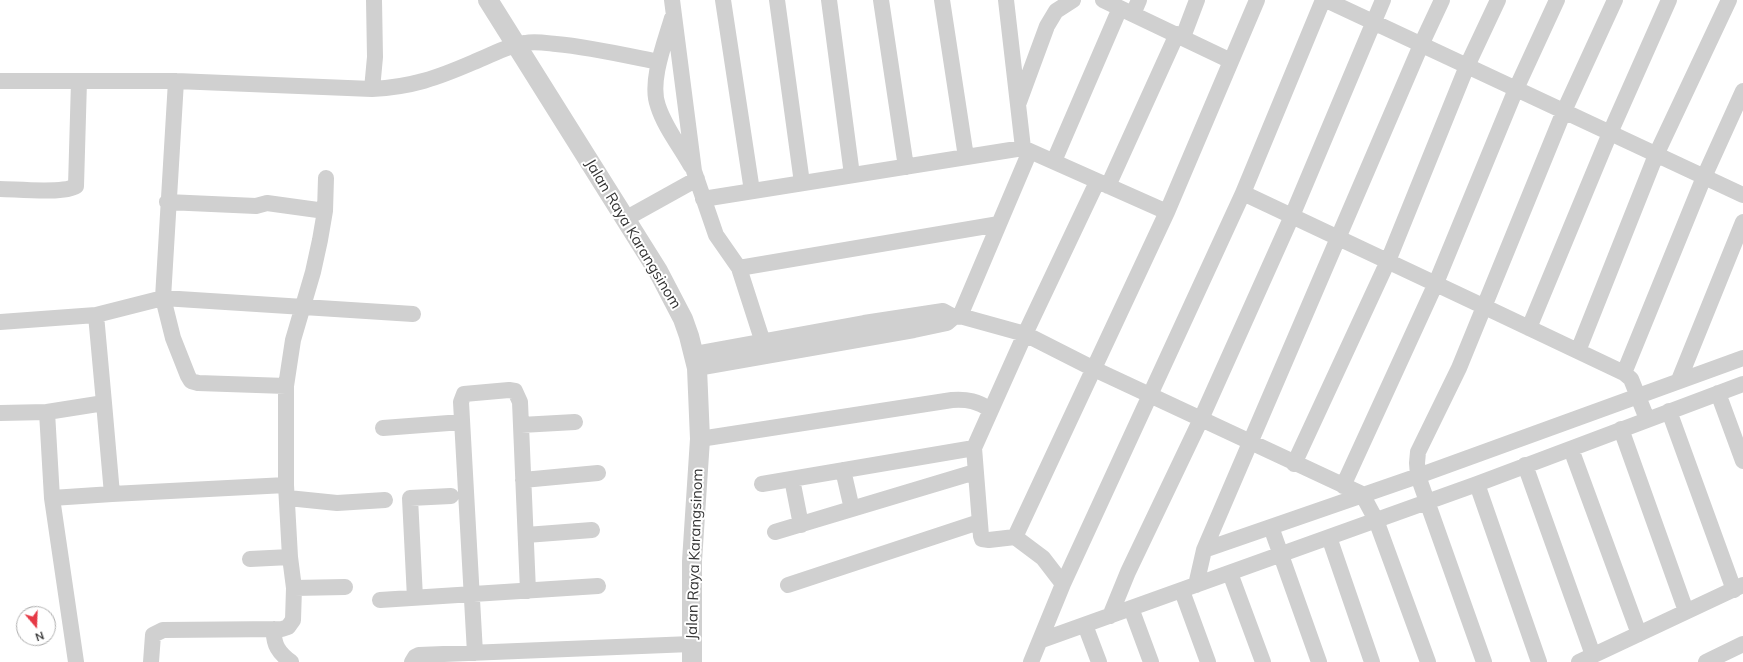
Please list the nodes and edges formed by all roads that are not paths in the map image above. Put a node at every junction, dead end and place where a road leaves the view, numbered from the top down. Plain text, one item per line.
1 (374, 0) edge
2 (488, 0) edge
3 (724, 0) edge
4 (777, 0) edge
5 (829, 0) edge
6 (881, 0) edge
7 (942, 0) edge
8 (1006, 0) edge
9 (1073, 0) edge
10 (1103, 0) edge
11 (1197, 0) edge
12 (1257, 0) edge
13 (1324, 0) edge
14 (1383, 0) edge
15 (1442, 0) edge
16 (1498, 0) edge
17 (1557, 0) edge
18 (1615, 0) edge
19 (1669, 0) edge
20 (1729, 0) edge
21 (673, 6) edge
22 (1131, 7) edge
23 (1373, 22) junction
24 (1180, 35) junction
25 (515, 45) junction
26 (1421, 45) junction
27 (1231, 61) junction
28 (658, 62) junction
29 (1467, 66) junction
30 (79, 81) junction
31 (176, 81) junction
32 (0, 82) edge
33 (372, 89) junction
34 (1516, 89) junction
35 (1743, 91) edge
36 (1018, 105) junction
37 (1564, 111) junction
38 (1610, 133) junction
39 (1026, 150) junction
40 (1656, 155) junction
41 (966, 157) junction
42 (1054, 161) junction
43 (906, 167) junction
44 (696, 175) junction
45 (852, 176) junction
46 (1704, 177) junction
47 (326, 178) dead end
48 (802, 183) junction
49 (1103, 184) junction
50 (0, 189) edge
51 (752, 191) junction
52 (1243, 193) junction
53 (1743, 195) edge
54 (703, 200) junction
55 (167, 202) junction
56 (325, 211) junction
57 (1167, 212) junction
58 (1292, 216) junction
59 (625, 219) junction
60 (1743, 222) edge
61 (999, 224) junction
62 (1339, 239) junction
63 (1388, 261) junction
64 (739, 268) junction
65 (1436, 283) junction
66 (163, 298) junction
67 (1484, 305) junction
68 (301, 307) junction
69 (413, 314) dead end
70 (96, 315) junction
71 (957, 316) junction
72 (0, 322) edge
73 (1529, 328) junction
74 (1025, 334) junction
75 (766, 348) junction
76 (1578, 351) junction
77 (1743, 358) edge
78 (695, 361) junction
79 (1094, 369) junction
80 (1624, 373) junction
81 (1679, 380) junction
82 (1743, 384) edge
83 (286, 386) junction
84 (1718, 393) junction
85 (1149, 394) junction
86 (1638, 395) junction
87 (104, 403) junction
88 (991, 410) junction
89 (1669, 411) junction
90 (48, 412) junction
91 (0, 413) edge
92 (1201, 419) junction
93 (1647, 419) junction
94 (462, 422) junction
95 (575, 422) dead end
96 (521, 425) junction
97 (383, 428) dead end
98 (1620, 429) junction
99 (700, 439) junction
100 (1251, 444) junction
101 (974, 448) junction
102 (1571, 448) junction
103 (1743, 461) edge
104 (1294, 464) junction
105 (1525, 465) junction
106 (843, 470) junction
107 (975, 472) junction
108 (598, 473) dead end
109 (1418, 476) junction
110 (792, 479) junction
111 (523, 480) junction
112 (762, 484) dead end
113 (1477, 484) junction
114 (1342, 486) junction
115 (287, 491) junction
116 (112, 494) junction
117 (1362, 494) junction
118 (451, 496) dead end
119 (52, 498) junction
120 (385, 500) dead end
121 (1427, 501) junction
122 (852, 509) junction
123 (1376, 520) junction
124 (979, 522) junction
125 (801, 525) junction
126 (1271, 527) junction
127 (592, 530) dead end
128 (775, 532) dead end
129 (526, 535) junction
130 (1015, 537) junction
131 (1328, 537) junction
132 (1204, 550) junction
133 (1281, 554) junction
134 (290, 557) junction
135 (250, 559) dead end
136 (1230, 573) junction
137 (1063, 584) junction
138 (788, 585) dead end
139 (598, 586) dead end
140 (345, 587) dead end
141 (1738, 587) edge
142 (294, 588) junction
143 (1189, 588) junction
144 (528, 591) junction
145 (473, 595) junction
146 (415, 598) junction
147 (380, 600) dead end
148 (1131, 608) junction
149 (1686, 611) junction
150 (1110, 616) junction
151 (1085, 625) junction
152 (274, 630) junction
153 (1639, 634) junction
154 (1743, 644) edge
155 (475, 652) junction
156 (692, 653) edge
157 (1038, 653) edge
158 (499, 657) edge
159 (444, 658) edge
160 (1586, 659) edge
161 (76, 662) edge
162 (151, 662) edge
163 (291, 662) edge
164 (412, 662) edge
165 (1099, 662) edge
166 (1151, 662) edge
167 (1208, 662) edge
168 (1263, 662) edge
169 (1319, 662) edge
170 (1372, 662) edge
171 (1428, 662) edge
172 (1484, 662) edge
173 (1539, 662) edge
174 (1706, 662) edge

1 - 33 street
2 - 25 street, Jalan Raya Karangsinom
3 - 51 street
4 - 48 street
5 - 45 street
6 - 43 street
7 - 41 street
8 - 36 street
9 - 36 street
10 - 22 street
11 - 24 street
12 - 27 street
13 - 23 street
13 - 52 street
14 - 23 street
15 - 26 street
16 - 29 street
17 - 34 street
18 - 37 street
19 - 38 street
20 - 40 street
21 - 28 street
21 - 44 street
22 - 24 street
22 - 42 street
23 - 26 street
23 - 58 street
24 - 27 street
24 - 49 street
25 - 28 street
25 - 33 street
25 - 59 street, Jalan Raya Karangsinom
26 - 29 street
26 - 62 street
27 - 57 street
28 - 44 street
29 - 34 street
29 - 63 street
30 - 31 street
30 - 32 street
30 - 50 street
31 - 33 street
31 - 55 street
34 - 37 street
34 - 65 street
35 - 46 street
36 - 39 street
37 - 38 street
37 - 67 street
38 - 40 street
38 - 73 street
39 - 41 street
39 - 42 street
39 - 61 street
40 - 46 street
40 - 76 street
41 - 43 street
42 - 49 street
43 - 45 street
44 - 54 street
44 - 59 street
45 - 48 street
46 - 53 street
46 - 80 street
47 - 56 street
48 - 51 street
49 - 57 street
49 - 74 street
51 - 54 street
52 - 58 street
52 - 85 street
54 - 64 street
55 - 56 street
55 - 66 street
56 - 68 street
57 - 79 street
58 - 62 street
58 - 92 street
59 - 78 street, Jalan Raya Karangsinom
60 - 81 street
61 - 64 street
61 - 71 street
62 - 63 street
62 - 100 street
63 - 65 street
63 - 104 street
64 - 75 street
65 - 67 street
65 - 114 street
66 - 68 street
66 - 70 street
66 - 83 street
67 - 73 street
67 - 109 street
68 - 69 street
68 - 83 street
70 - 72 street
70 - 87 street
71 - 74 street
71 - 75 street
73 - 76 street
74 - 79 street
74 - 88 street
75 - 78 street
76 - 80 street
77 - 81 street
78 - 99 street, Jalan Raya Karangsinom
79 - 85 street
79 - 130 street
80 - 86 street
81 - 86 street
82 - 84 street
83 - 115 street
84 - 89 street
84 - 103 street
85 - 92 street
85 - 137 street
86 - 93 street
86 - 109 street
87 - 90 street
87 - 116 street
88 - 99 street
88 - 101 street
89 - 93 street
89 - 141 street
90 - 91 street
90 - 119 street
92 - 100 street
92 - 150 street
93 - 98 street
94 - 96 street
94 - 97 street
94 - 145 street
95 - 96 street
96 - 111 street
98 - 102 street
98 - 149 street
99 - 156 street, Jalan Raya Karangsinom
100 - 104 street
100 - 132 street
101 - 106 street
101 - 107 street
102 - 105 street
102 - 153 street
104 - 114 street
105 - 113 street
105 - 160 street
106 - 110 street
106 - 122 street
107 - 122 street
107 - 124 street
108 - 111 street
109 - 117 street
109 - 121 street
110 - 112 street
110 - 125 street
111 - 129 street
113 - 121 street
113 - 173 street
114 - 117 street
115 - 116 street
115 - 120 street
115 - 134 street
116 - 119 street
117 - 123 street
117 - 126 street
118 - 146 street
119 - 161 street
121 - 123 street
121 - 172 street
122 - 125 street
123 - 131 street
123 - 171 street
124 - 130 street
124 - 138 street
125 - 128 street
126 - 132 street
126 - 133 street
127 - 129 street
129 - 144 street
130 - 137 street
131 - 133 street
131 - 170 street
132 - 143 street
133 - 136 street
133 - 169 street
134 - 135 street
134 - 142 street
136 - 143 street
136 - 168 street
137 - 157 street
139 - 144 street
140 - 142 street
141 - 149 street
142 - 152 street
143 - 148 street
143 - 167 street
144 - 145 street
145 - 146 street
145 - 155 street
146 - 147 street
148 - 150 street
148 - 166 street
149 - 153 street
150 - 151 street
151 - 157 street
151 - 165 street
152 - 162 street
152 - 163 street
153 - 160 street
154 - 174 street
155 - 158 street
155 - 159 street
156 - 158 street
159 - 164 street

